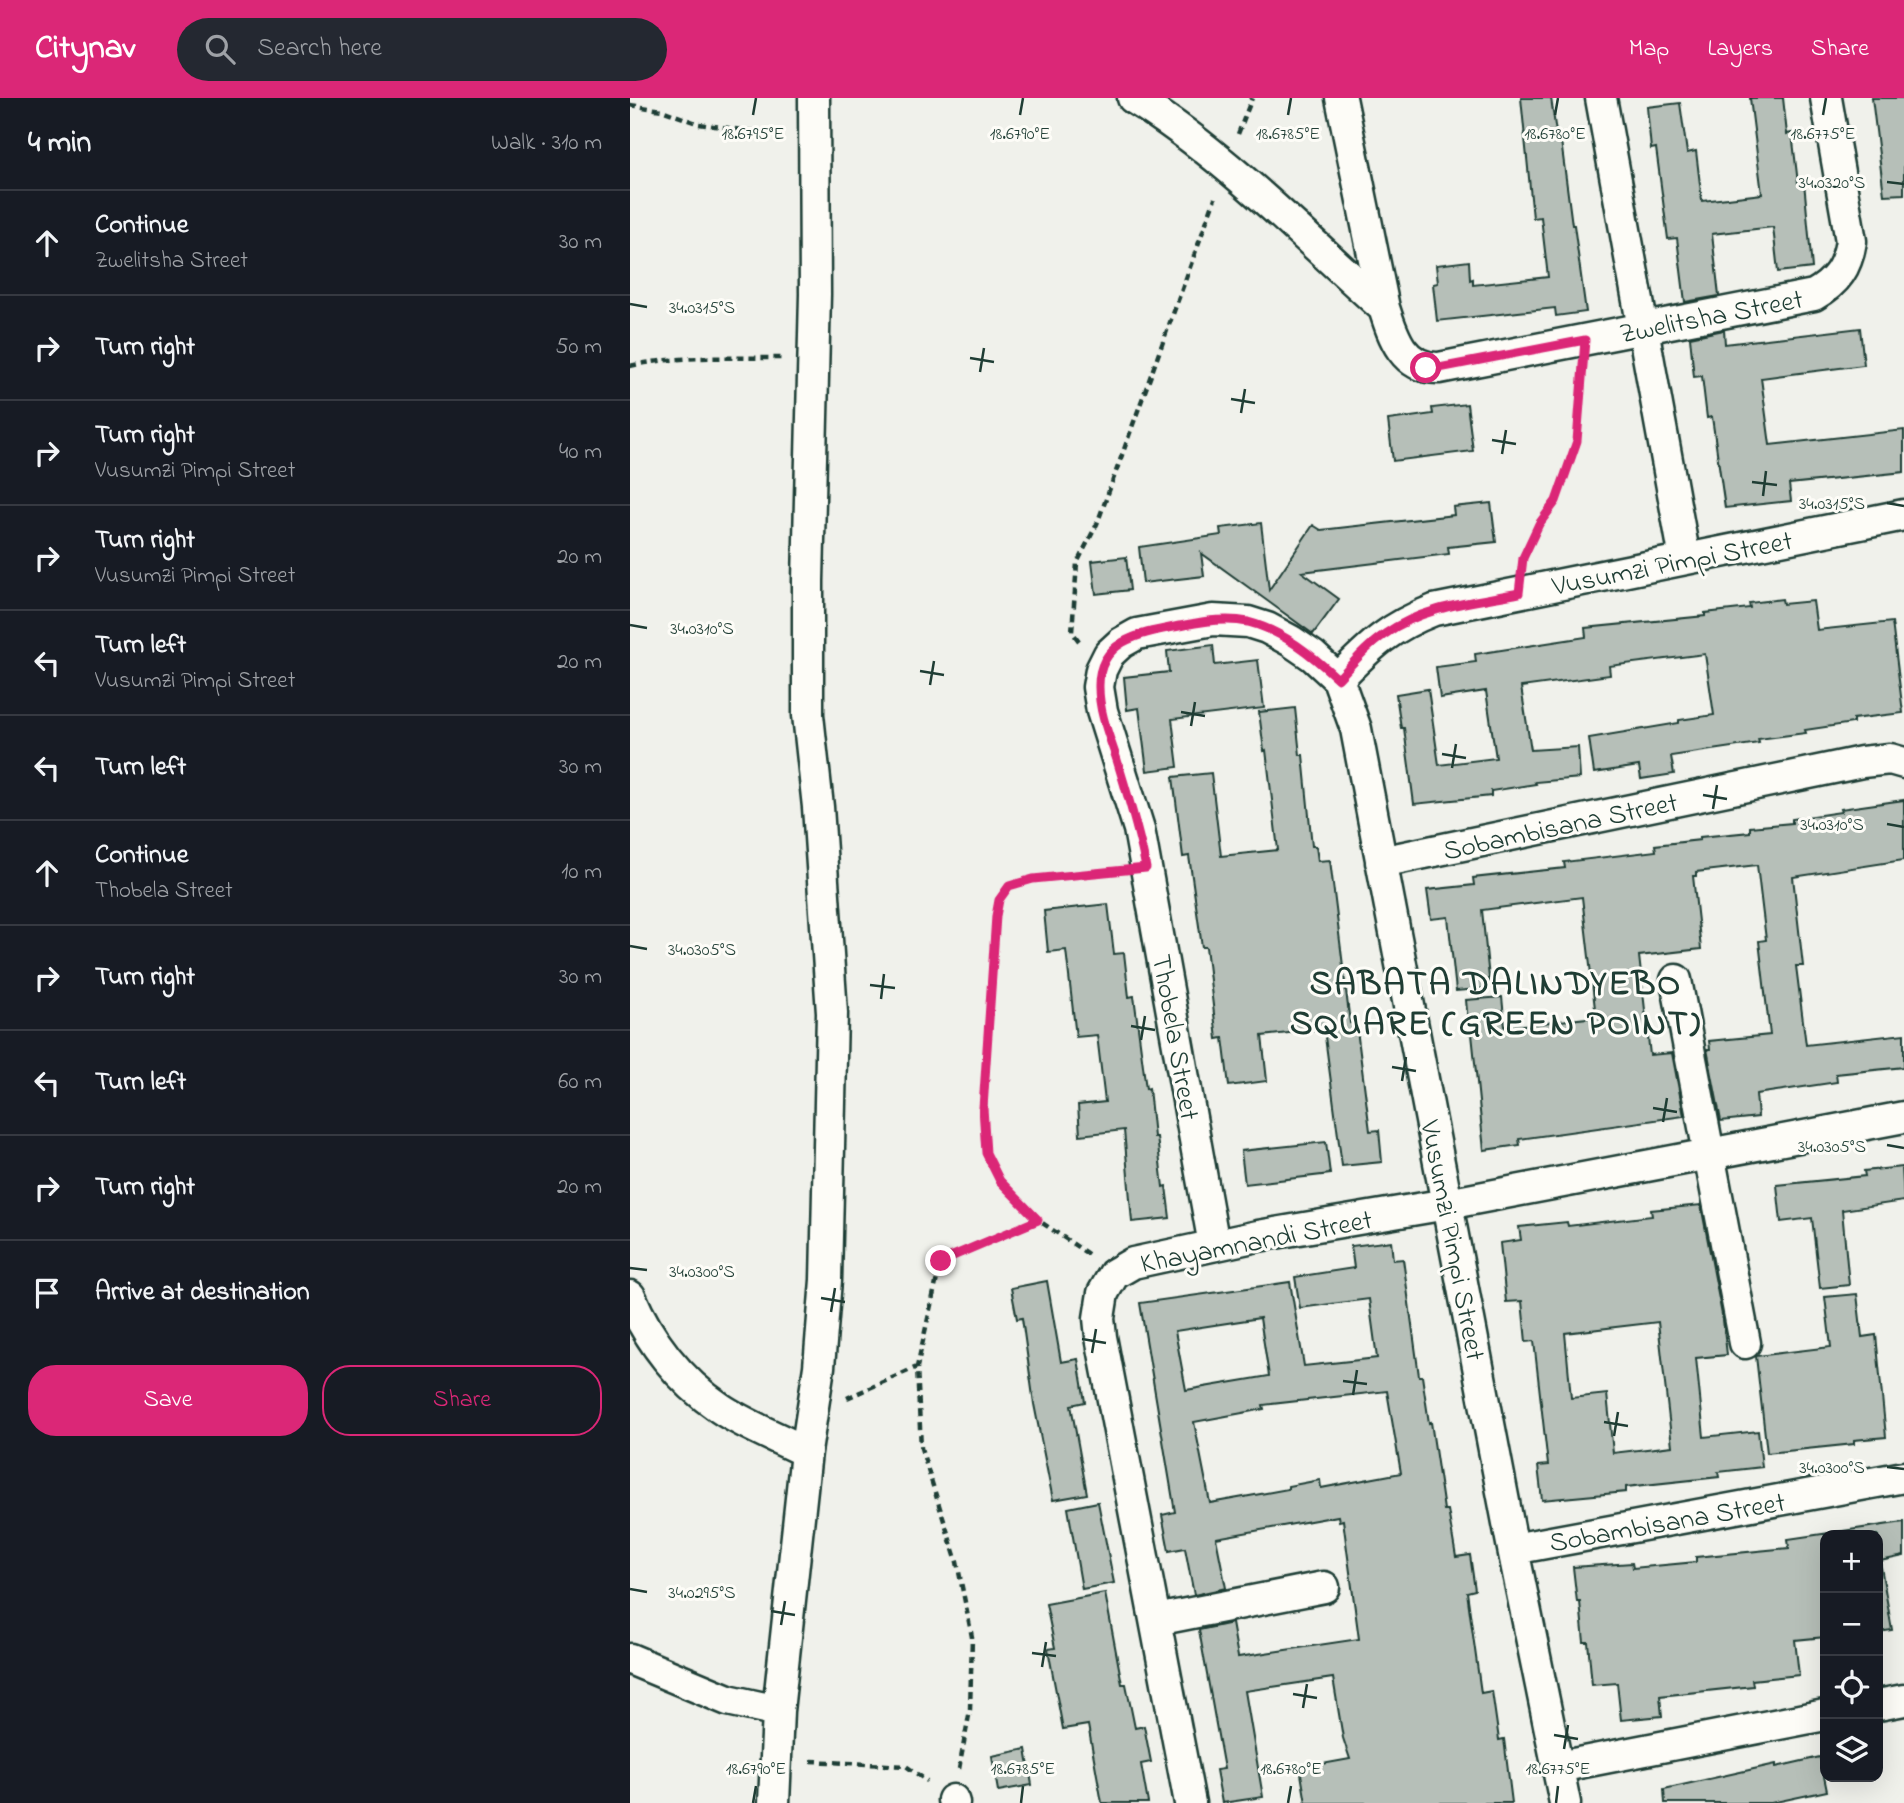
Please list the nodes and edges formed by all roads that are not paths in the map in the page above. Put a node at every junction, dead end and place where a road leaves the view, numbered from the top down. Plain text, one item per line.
1 (814, 98) edge
2 (1133, 98) edge
3 (1341, 98) edge
4 (1601, 98) edge
5 (1826, 98) edge
6 (1384, 308) junction
7 (1643, 328) junction
8 (1904, 515) edge
9 (1685, 559) junction
10 (1101, 670) joint
11 (1338, 679) junction
12 (1904, 763) edge
13 (1381, 862) junction
14 (1676, 980) dead end
15 (1904, 1116) edge
16 (1707, 1152) junction
17 (1447, 1204) junction
18 (1214, 1245) junction
19 (630, 1296) edge
20 (1745, 1343) dead end
21 (806, 1452) junction
22 (1904, 1477) edge
23 (1513, 1549) junction
24 (1324, 1587) dead end
25 (1156, 1620) junction
26 (630, 1659) edge
27 (1904, 1700) edge
28 (1883, 1704) edge
29 (778, 1711) junction
30 (1820, 1716) edge
31 (1558, 1768) junction
32 (774, 1803) edge
33 (1190, 1803) edge
34 (1565, 1803) edge

1 - 21 street
2 - 6 street
3 - 6 street
4 - 7 street
5 - 7 street, Zwelitsha Street
6 - 7 street, Zwelitsha Street
7 - 9 street
8 - 9 street, Vusumzi Pimpi Street
9 - 11 street, Vusumzi Pimpi Street
10 - 11 street, Vusumzi Pimpi Street
10 - 18 street, Thobela Street
11 - 13 street, Vusumzi Pimpi Street
12 - 13 street, Sobambisana Street
13 - 17 street, Vusumzi Pimpi Street
14 - 16 street
15 - 16 street, Khayamnandi Street
16 - 17 street, Khayamnandi Street
16 - 20 street
17 - 18 street, Khayamnandi Street
17 - 23 street, Vusumzi Pimpi Street
18 - 25 street, Khayamnandi Street
19 - 21 street
21 - 29 street
22 - 23 street, Sobambisana Street
23 - 31 street, Vusumzi Pimpi Street
24 - 25 street
25 - 33 street, Khayamnandi Street
26 - 29 street
27 - 28 street
29 - 32 street
30 - 31 street
31 - 34 street, Vusumzi Pimpi Street

